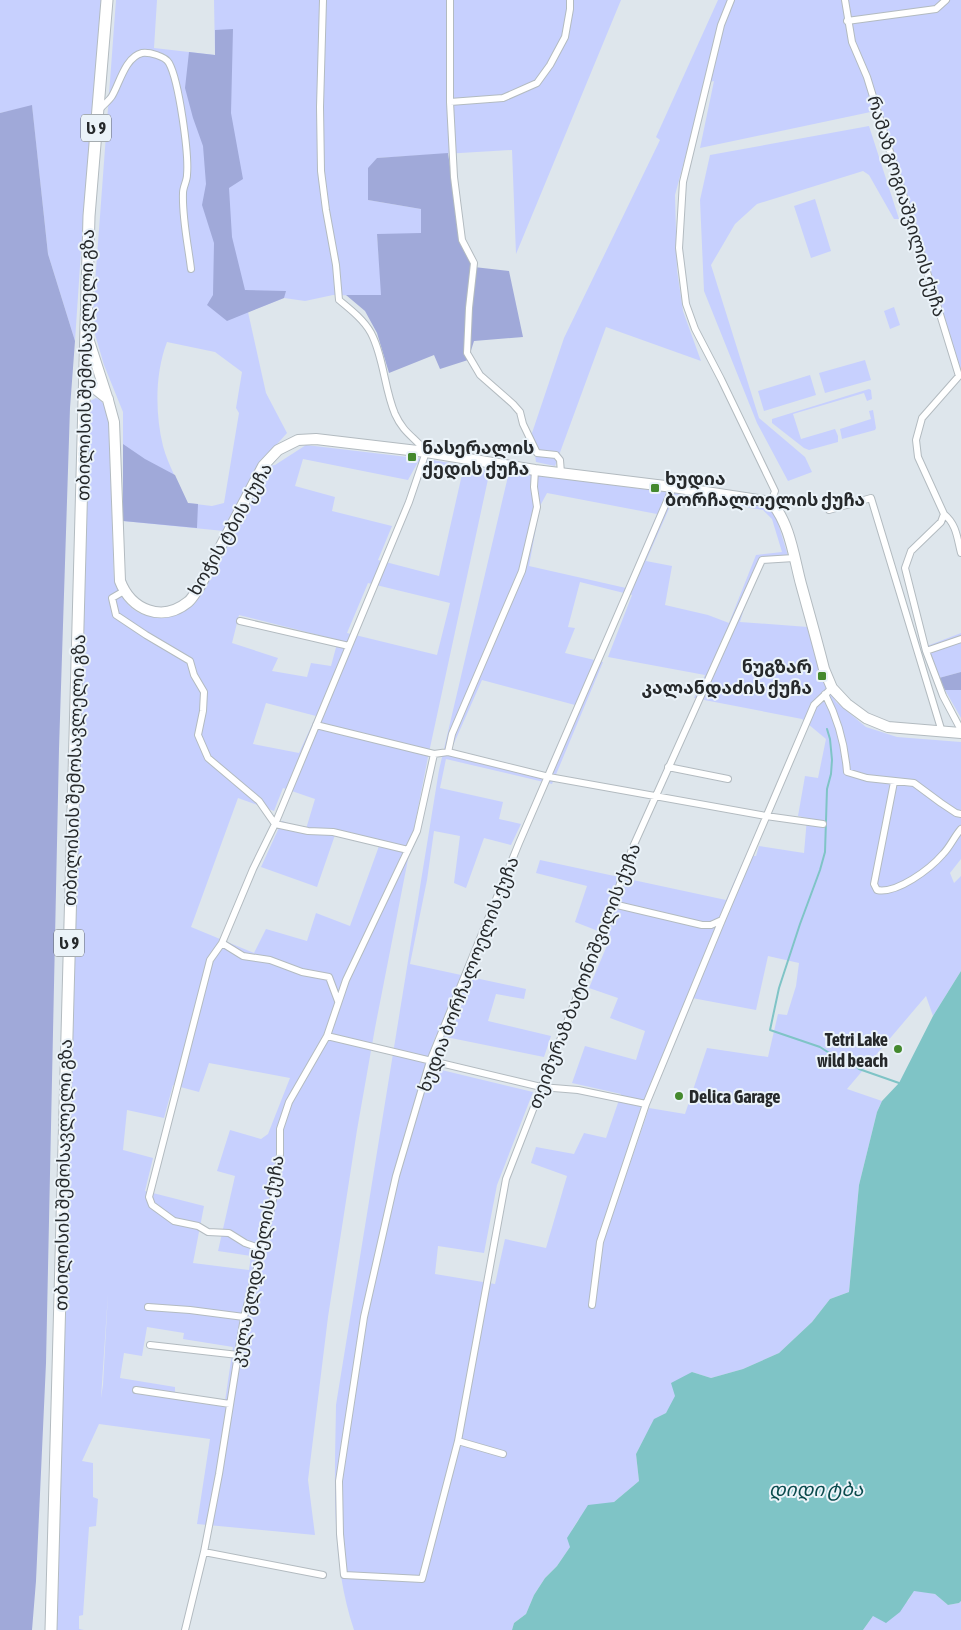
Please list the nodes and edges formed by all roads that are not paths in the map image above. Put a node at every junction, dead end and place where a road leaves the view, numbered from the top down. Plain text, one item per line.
1 (107, 0) edge
2 (323, 0) edge
3 (450, 0) edge
4 (570, 0) edge
5 (731, 0) edge
6 (844, 0) edge
7 (946, 0) edge
8 (847, 21) junction
9 (450, 102) junction
10 (97, 112) junction
11 (191, 269) dead end
12 (86, 330) junction
13 (85, 390) junction
14 (108, 400) junction
15 (426, 452) junction
16 (535, 470) junction
17 (561, 473) junction
18 (673, 487) junction
19 (771, 502) junction
20 (829, 510) dead end
21 (944, 514) junction
22 (961, 553) edge
23 (794, 558) junction
24 (124, 590) junction
25 (240, 621) dead end
26 (961, 639) edge
27 (349, 646) junction
28 (926, 651) junction
29 (829, 691) junction
30 (316, 725) junction
31 (961, 731) edge
32 (942, 732) junction
33 (448, 752) junction
34 (434, 754) junction
35 (668, 767) junction
36 (549, 777) junction
37 (728, 779) dead end
38 (894, 782) junction
39 (655, 796) junction
40 (961, 814) edge
41 (766, 816) junction
42 (275, 824) junction
43 (823, 824) dead end
44 (961, 829) edge
45 (408, 850) junction
46 (613, 904) junction
47 (722, 920) junction
48 (222, 943) junction
49 (338, 1001) junction
50 (326, 1036) junction
51 (430, 1061) junction
52 (541, 1087) junction
53 (646, 1104) junction
54 (262, 1249) junction
55 (592, 1305) dead end
56 (148, 1307) dead end
57 (244, 1317) junction
58 (150, 1344) dead end
59 (238, 1355) junction
60 (136, 1390) dead end
61 (230, 1404) junction
62 (458, 1441) junction
63 (503, 1454) dead end
64 (204, 1552) junction
65 (323, 1575) dead end
66 (344, 1575) joint
67 (52, 1630) edge
68 (185, 1630) edge

1 - 10 highway, თბილისის შემოსავლელი გზა / ს 9
2 - 15 street
3 - 9 street
4 - 9 street
5 - 19 street
6 - 8 street, რამაზ გოგიაშვილის ქუჩა
7 - 8 street
8 - 21 street, რამაზ გოგიაშვილის ქუჩა
9 - 17 street
10 - 11 street
10 - 12 highway, თბილისის შემოსავლელი გზა / ს 9
12 - 13 highway, თბილისის შემოსავლელი გზა / ს 9
12 - 14 main road
13 - 14 main road
13 - 67 highway, თბილისის შემოსავლელი გზა / ს 9
14 - 24 main road
15 - 16 main road, ხოჭის ტბის ქუჩა
15 - 24 main road, ხოჭის ტბის ქუჩა
15 - 27 street
16 - 17 main road, ხოჭის ტბის ქუჩა
16 - 33 street
17 - 18 main road, ხოჭის ტბის ქუჩა
18 - 19 main road, ხოჭის ტბის ქუჩა
18 - 36 street, ხუდია ბორჩალოელის ქუჩა
19 - 23 main road
20 - 32 street
21 - 22 street
21 - 28 street
23 - 29 main road
23 - 35 street, თეიმურაზ ბატონიშვილის ქუჩა
24 - 42 street
25 - 27 street
26 - 28 street
27 - 30 street
28 - 31 street
29 - 32 main road
29 - 38 street
29 - 41 street
30 - 34 street
30 - 42 street
31 - 32 main road
33 - 34 street
33 - 36 street
34 - 45 street, კულა გლდანელის ქუჩა
35 - 37 street
35 - 39 street, თეიმურაზ ბატონიშვილის ქუჩა
36 - 39 street
36 - 51 street, ხუდია ბორჩალოელის ქუჩა
38 - 40 street
38 - 44 street
39 - 41 street
39 - 46 street, თეიმურაზ ბატონიშვილის ქუჩა
41 - 43 street
41 - 47 street
42 - 45 street
42 - 48 street
45 - 49 street, კულა გლდანელის ქუჩა
46 - 47 street
46 - 52 street, თეიმურაზ ბატონიშვილის ქუჩა
47 - 53 street
48 - 49 street
48 - 54 street
49 - 50 street, კულა გლდანელის ქუჩა
50 - 51 street
50 - 54 street, კულა გლდანელის ქუჩა
51 - 52 street
51 - 66 street, ხუდია ბორჩალოელის ქუჩა
52 - 53 street
52 - 62 street, თეიმურაზ ბატონიშვილის ქუჩა
53 - 55 street
54 - 57 street, კულა გლდანელის ქუჩა
56 - 57 street
57 - 59 street, კულა გლდანელის ქუჩა
58 - 59 street
59 - 61 street, კულა გლდანელის ქუჩა
60 - 61 street
61 - 64 street, კულა გლდანელის ქუჩა
62 - 63 street
62 - 66 street, თეიმურაზ ბატონიშვილის ქუჩა
64 - 65 street
64 - 68 street, კულა გლდანელის ქუჩა

